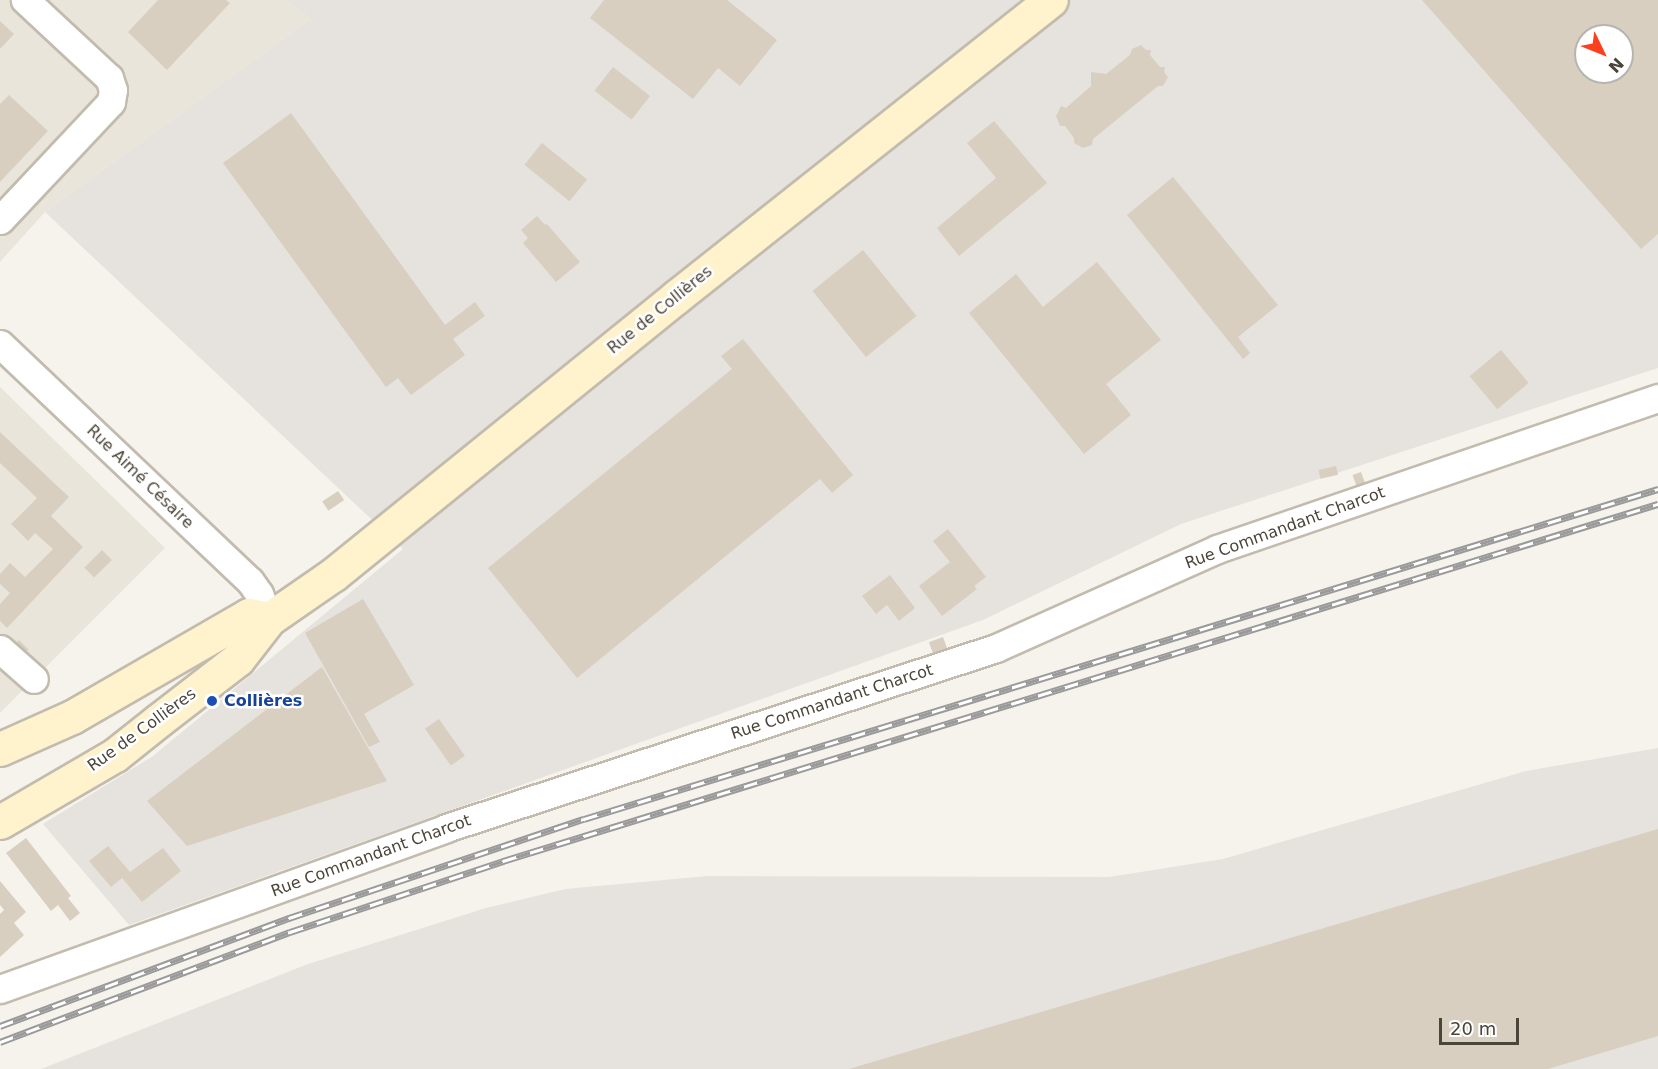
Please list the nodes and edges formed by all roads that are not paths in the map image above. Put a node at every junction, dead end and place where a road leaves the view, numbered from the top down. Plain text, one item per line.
1 (25, 0) edge
2 (1051, 0) edge
3 (0, 220) edge
4 (0, 344) edge
5 (1658, 398) edge
6 (269, 619) junction
7 (0, 649) edge
8 (34, 679) dead end
9 (0, 749) edge
10 (0, 822) edge
11 (0, 989) edge

1 - 3 street
2 - 6 main road, Rue de Collières
4 - 6 street, Rue Aimé Césaire
5 - 11 street, Rue Commandant Charcot
6 - 9 main road
6 - 10 main road, Rue de Collières
7 - 8 street

